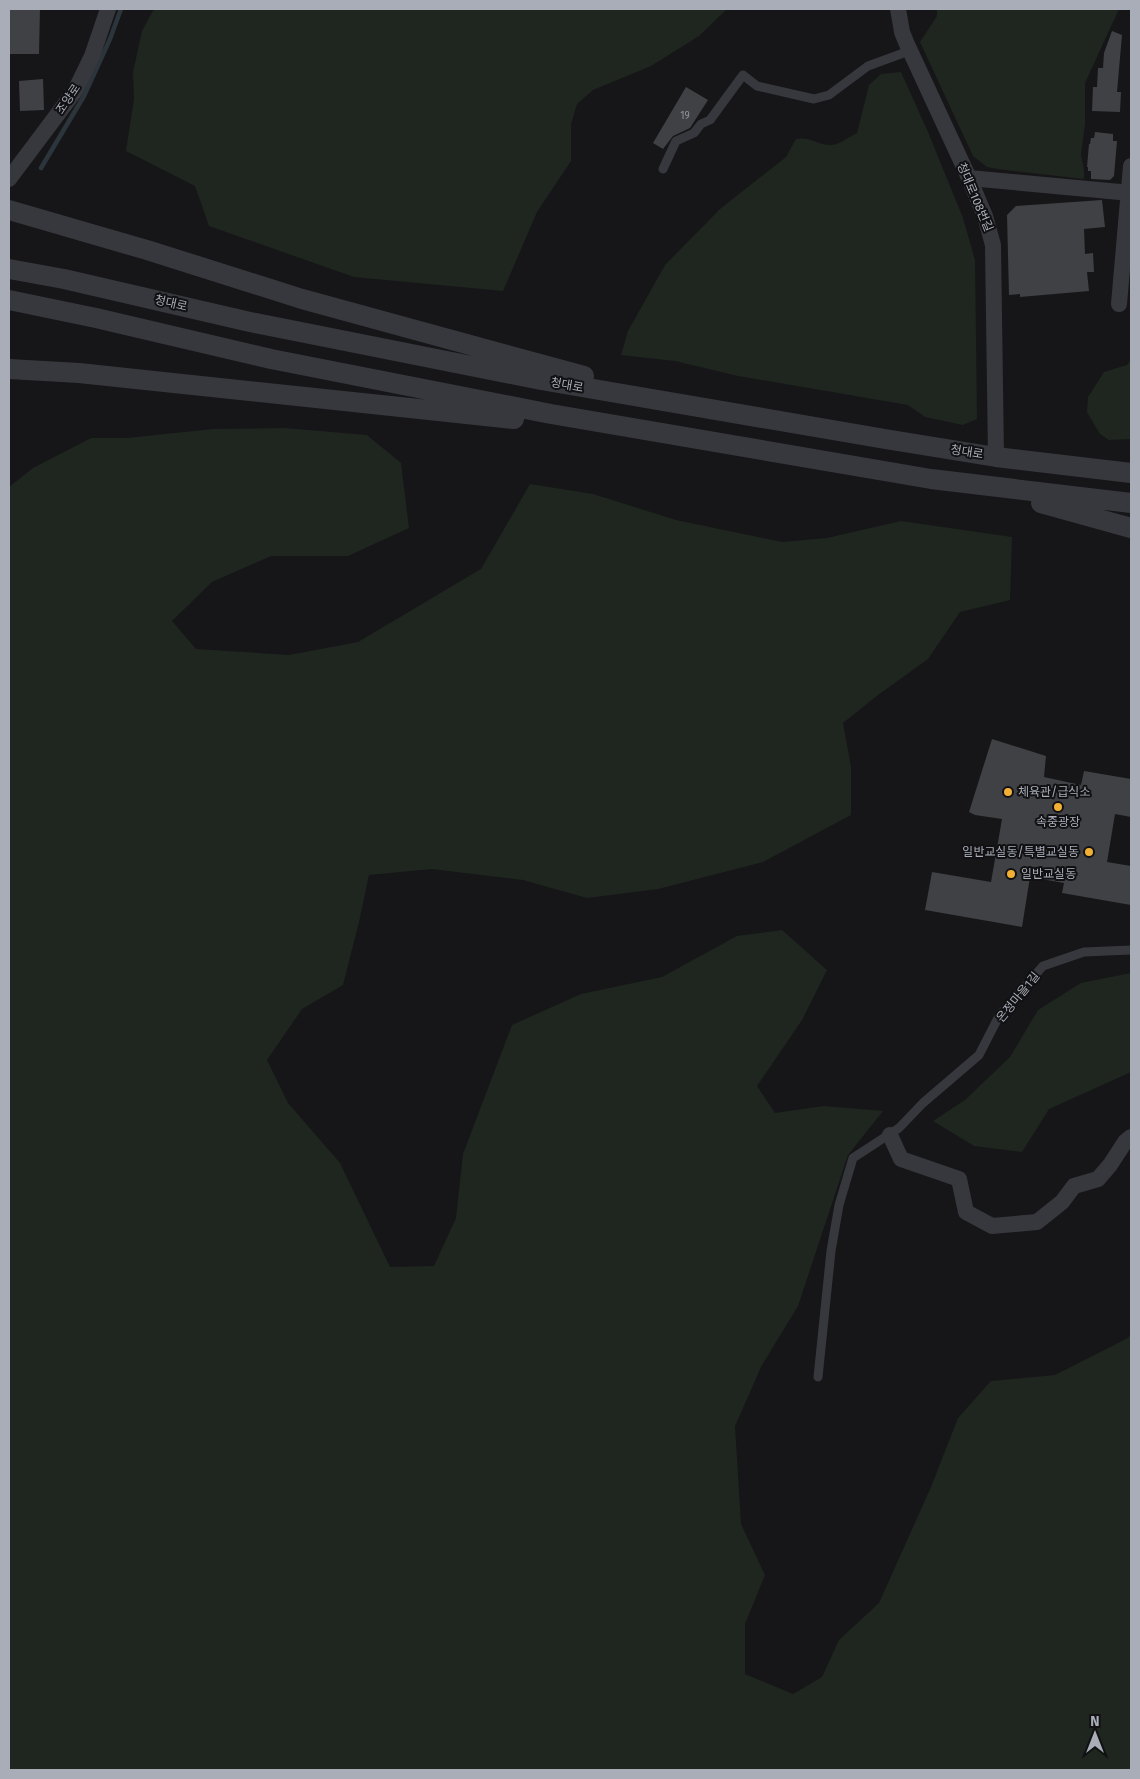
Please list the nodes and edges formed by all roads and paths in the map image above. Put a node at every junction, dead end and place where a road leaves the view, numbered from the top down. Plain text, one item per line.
1 (108, 9) edge
2 (898, 9) edge
3 (910, 51) junction
4 (1131, 166) edge
5 (663, 169) dead end
6 (969, 178) junction
7 (9, 179) edge
8 (1130, 192) edge
9 (9, 210) edge
10 (11, 269) edge
11 (1126, 287) edge
12 (10, 300) edge
13 (1119, 304) dead end
14 (9, 369) edge
15 (690, 405) junction
16 (679, 436) junction
17 (996, 457) junction
18 (1131, 472) edge
19 (969, 484) junction
20 (1131, 503) edge
21 (1131, 528) edge
22 (1131, 950) edge
23 (890, 1135) junction
24 (1131, 1137) edge
25 (818, 1377) dead end

1 - 7 street, 조양로
2 - 3 street, 청대로108번길
3 - 5 lane
3 - 6 street, 청대로108번길
4 - 8 street
6 - 8 street
6 - 17 street, 청대로108번길
8 - 11 street
9 - 15 street
10 - 15 street, 청대로
11 - 13 street
12 - 16 street
14 - 16 street
15 - 17 street, 청대로
16 - 19 street
17 - 18 street, 청대로
19 - 20 street
19 - 21 street
22 - 23 lane, 온정마을1길
23 - 24 street
23 - 25 lane, 온정마을1길

